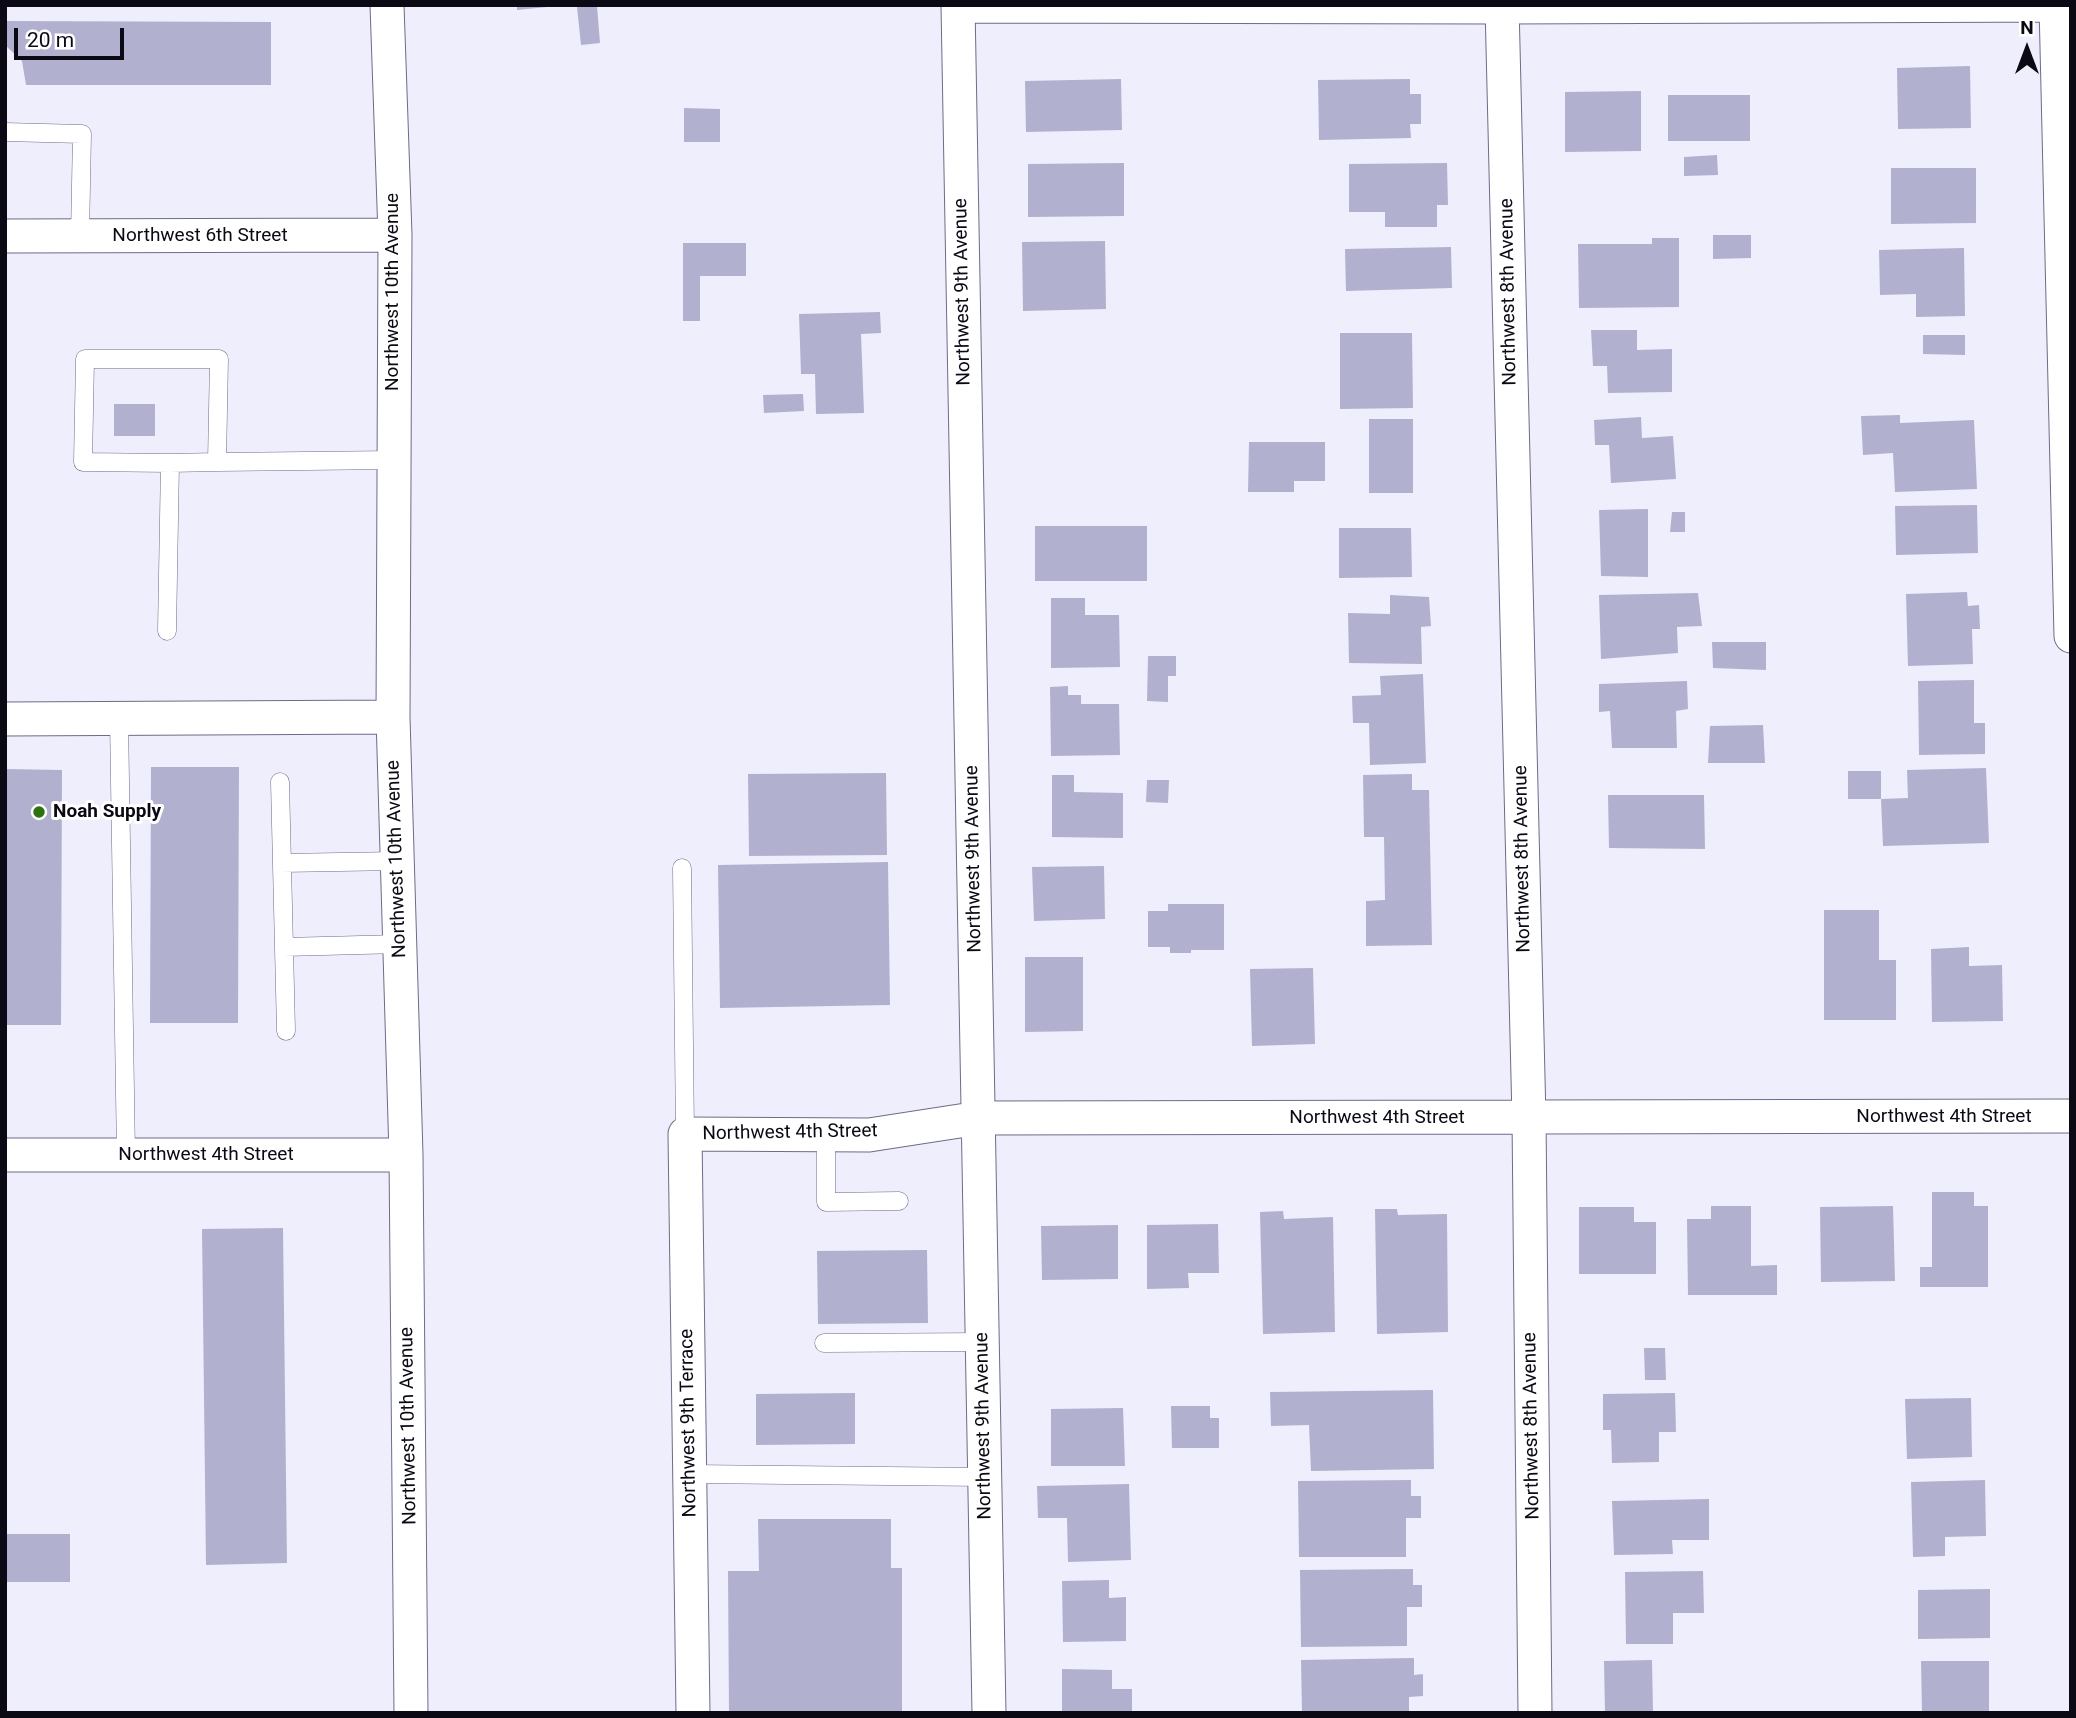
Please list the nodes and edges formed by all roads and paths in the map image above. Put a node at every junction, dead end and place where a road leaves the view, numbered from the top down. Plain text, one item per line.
1 (387, 5) edge
2 (958, 5) edge
3 (2056, 5) edge
4 (2071, 5) edge
5 (1502, 6) edge
6 (5, 132) edge
7 (395, 235) junction
8 (5, 236) edge
9 (79, 236) junction
10 (394, 460) junction
11 (170, 463) junction
12 (217, 463) junction
13 (167, 631) dead end
14 (2071, 636) edge
15 (393, 717) junction
16 (5, 719) edge
17 (119, 719) junction
18 (280, 782) dead end
19 (397, 861) junction
20 (282, 863) junction
21 (682, 868) dead end
22 (400, 944) junction
23 (284, 947) junction
24 (286, 1031) dead end
25 (2071, 1116) edge
26 (979, 1118) junction
27 (1529, 1118) junction
28 (685, 1134) junction
29 (825, 1135) junction
30 (5, 1154) edge
31 (126, 1154) junction
32 (406, 1154) junction
33 (899, 1201) dead end
34 (983, 1342) junction
35 (824, 1343) dead end
36 (690, 1474) junction
37 (985, 1478) junction
38 (411, 1713) edge
39 (693, 1713) edge
40 (989, 1713) edge
41 (1535, 1713) edge

1 - 7 street, Northwest 10th Avenue
2 - 5 street
2 - 26 street, Northwest 9th Avenue
3 - 4 street
3 - 5 street
3 - 14 street
5 - 27 street, Northwest 8th Avenue
6 - 9 lane
7 - 9 street, Northwest 6th Street
7 - 10 street, Northwest 10th Avenue
8 - 9 street, Northwest 6th Street
10 - 12 lane
10 - 15 street, Northwest 10th Avenue
11 - 12 lane
11 - 12 lane
11 - 13 lane
15 - 17 street
15 - 19 street, Northwest 10th Avenue
16 - 17 street
17 - 31 lane
18 - 20 lane
19 - 20 lane
19 - 22 street, Northwest 10th Avenue
20 - 23 lane
21 - 28 lane
22 - 23 lane
22 - 32 street, Northwest 10th Avenue
23 - 24 lane
25 - 27 street, Northwest 4th Street
26 - 27 street, Northwest 4th Street
26 - 29 street, Northwest 4th Street
26 - 34 street, Northwest 9th Avenue
27 - 41 street, Northwest 8th Avenue
28 - 29 street, Northwest 4th Street
28 - 36 street, Northwest 9th Terrace
29 - 33 lane
30 - 31 street, Northwest 4th Street
31 - 32 street, Northwest 4th Street
32 - 38 street, Northwest 10th Avenue
34 - 35 lane
34 - 37 street, Northwest 9th Avenue
36 - 37 lane
36 - 39 street, Northwest 9th Terrace
37 - 40 street, Northwest 9th Avenue

